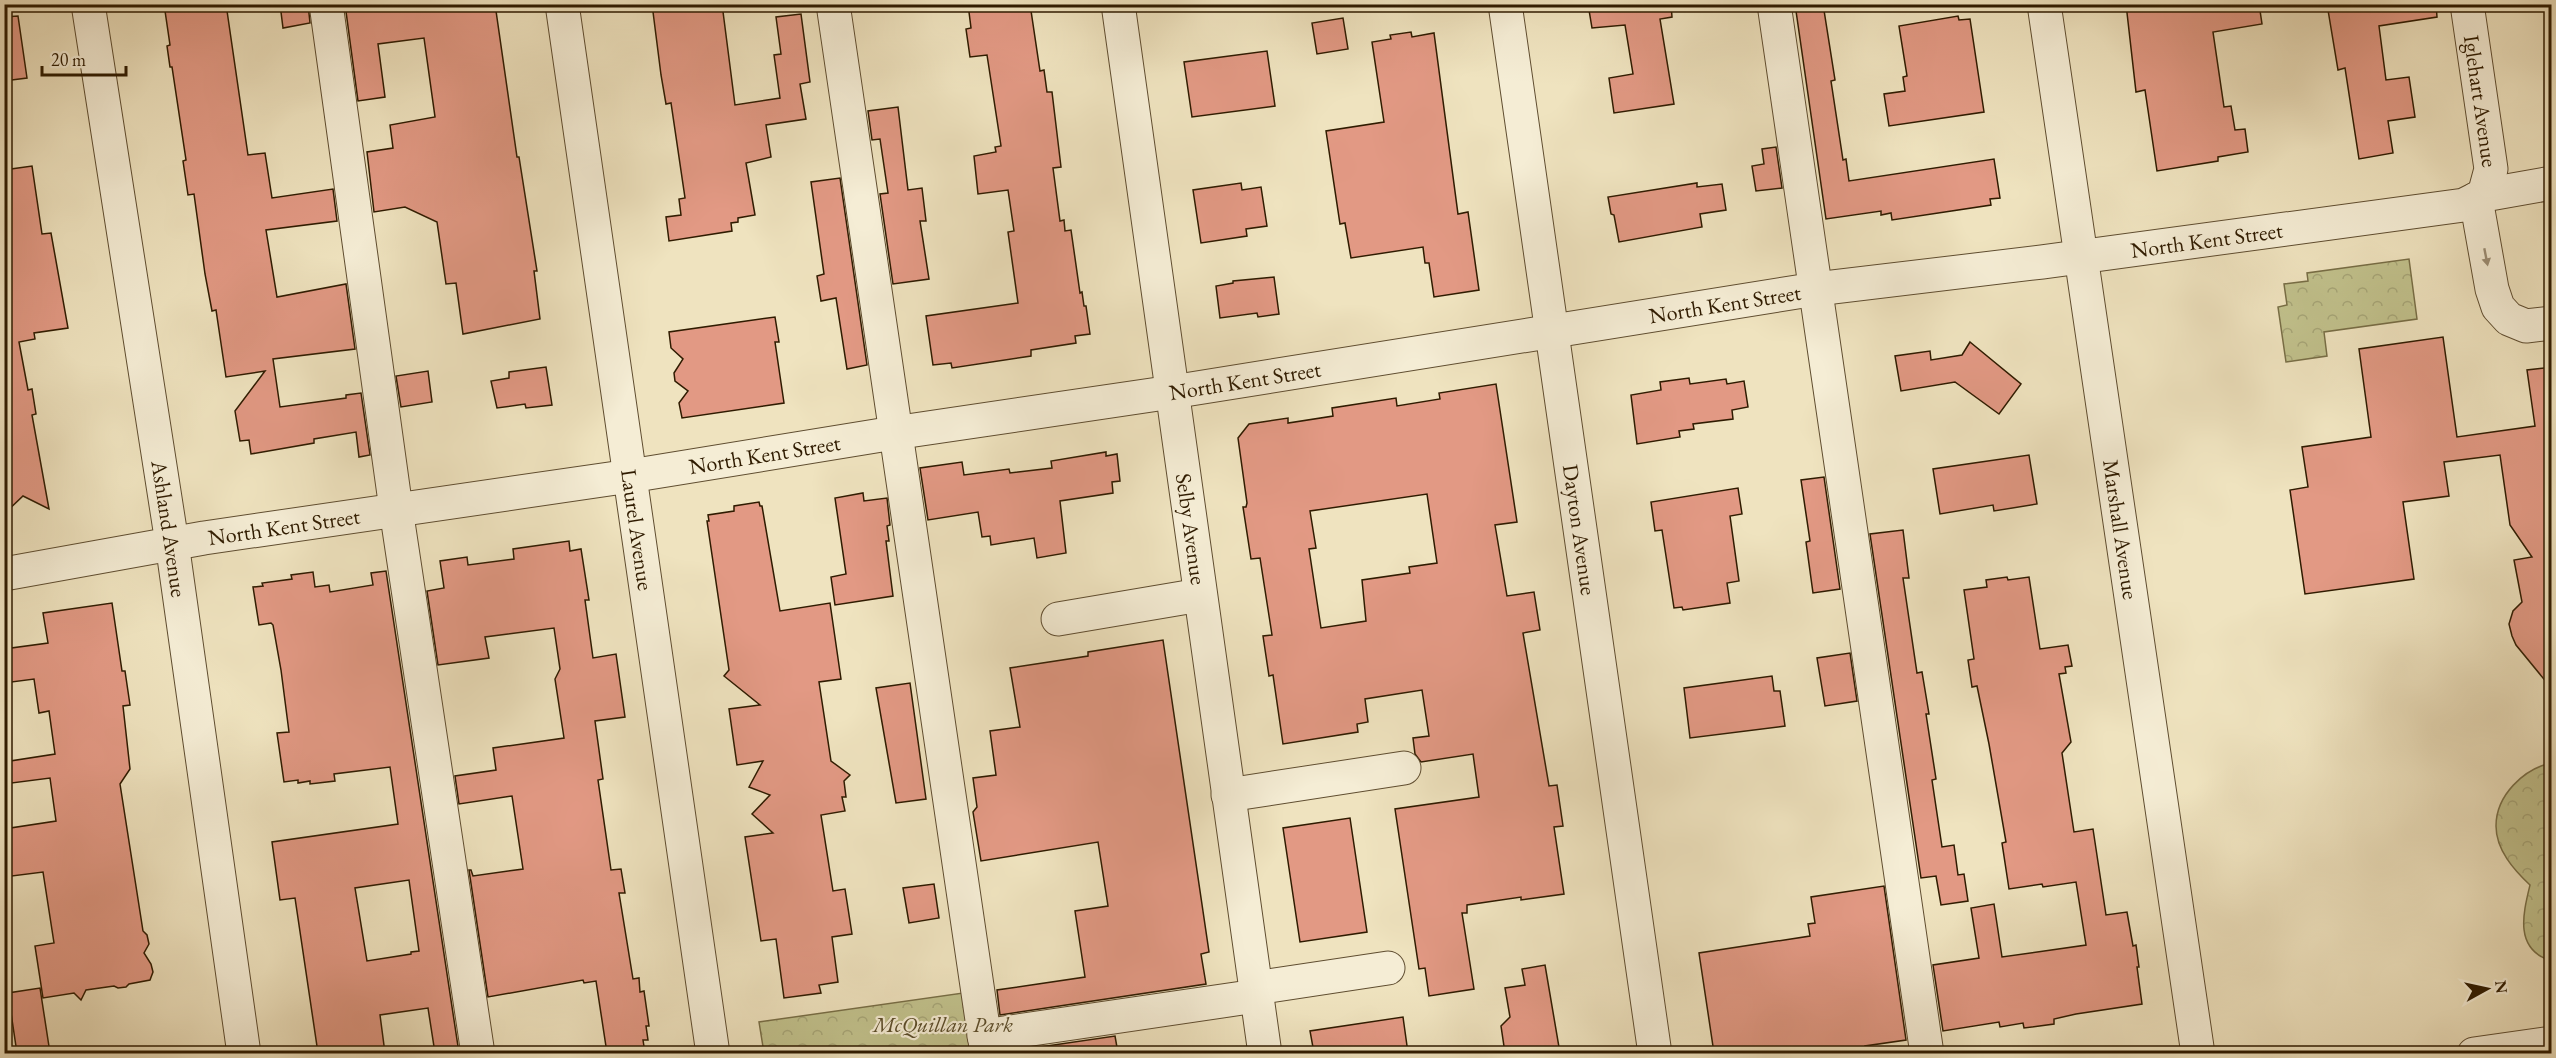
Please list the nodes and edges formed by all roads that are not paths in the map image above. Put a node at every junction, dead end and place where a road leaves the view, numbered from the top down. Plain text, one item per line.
1 (88, 4) edge
2 (326, 4) edge
3 (562, 4) edge
4 (833, 4) edge
5 (1118, 4) edge
6 (1504, 4) edge
7 (1774, 4) edge
8 (2044, 4) edge
9 (2467, 4) edge
10 (2552, 183) edge
11 (2480, 197) junction
12 (2081, 257) junction
13 (1816, 289) junction
14 (2552, 323) edge
15 (1552, 330) junction
16 (1172, 392) junction
17 (894, 433) junction
18 (630, 476) junction
19 (396, 509) junction
20 (172, 543) junction
21 (4, 574) edge
22 (1200, 595) junction
23 (1058, 619) dead end
24 (1404, 768) dead end
25 (1228, 795) junction
26 (1388, 968) dead end
27 (1256, 992) junction
28 (2552, 1043) edge
29 (985, 1045) edge
30 (244, 1053) edge
31 (478, 1053) edge
32 (712, 1053) edge
33 (1264, 1053) edge
34 (1656, 1053) edge
35 (1927, 1053) edge
36 (2198, 1053) edge
37 (2474, 1053) edge

1 - 20 street, Ashland Avenue
2 - 19 street
3 - 18 street, Laurel Avenue
4 - 17 street
5 - 16 street, Selby Avenue
6 - 15 street, Dayton Avenue
7 - 13 street
8 - 12 street, Marshall Avenue
9 - 11 street, Iglehart Avenue
10 - 11 street, North Kent Street
11 - 12 street, North Kent Street
11 -> 14 street
12 - 13 street, North Kent Street
12 - 36 street, Marshall Avenue
13 - 15 street, North Kent Street
13 - 35 street
15 - 16 street, North Kent Street
15 - 34 street, Dayton Avenue
16 - 17 street, North Kent Street
16 - 22 street, Selby Avenue
17 - 18 street, North Kent Street
17 - 29 street
18 - 19 street, North Kent Street
18 - 32 street, Laurel Avenue
19 - 20 street, North Kent Street
19 - 31 street
20 - 21 street, North Kent Street
20 - 30 street, Ashland Avenue
22 - 23 street
22 - 25 street, Selby Avenue
24 - 25 street
25 - 27 street, Selby Avenue
26 - 27 street
27 - 29 street
27 - 33 street, Selby Avenue
28 - 37 street

